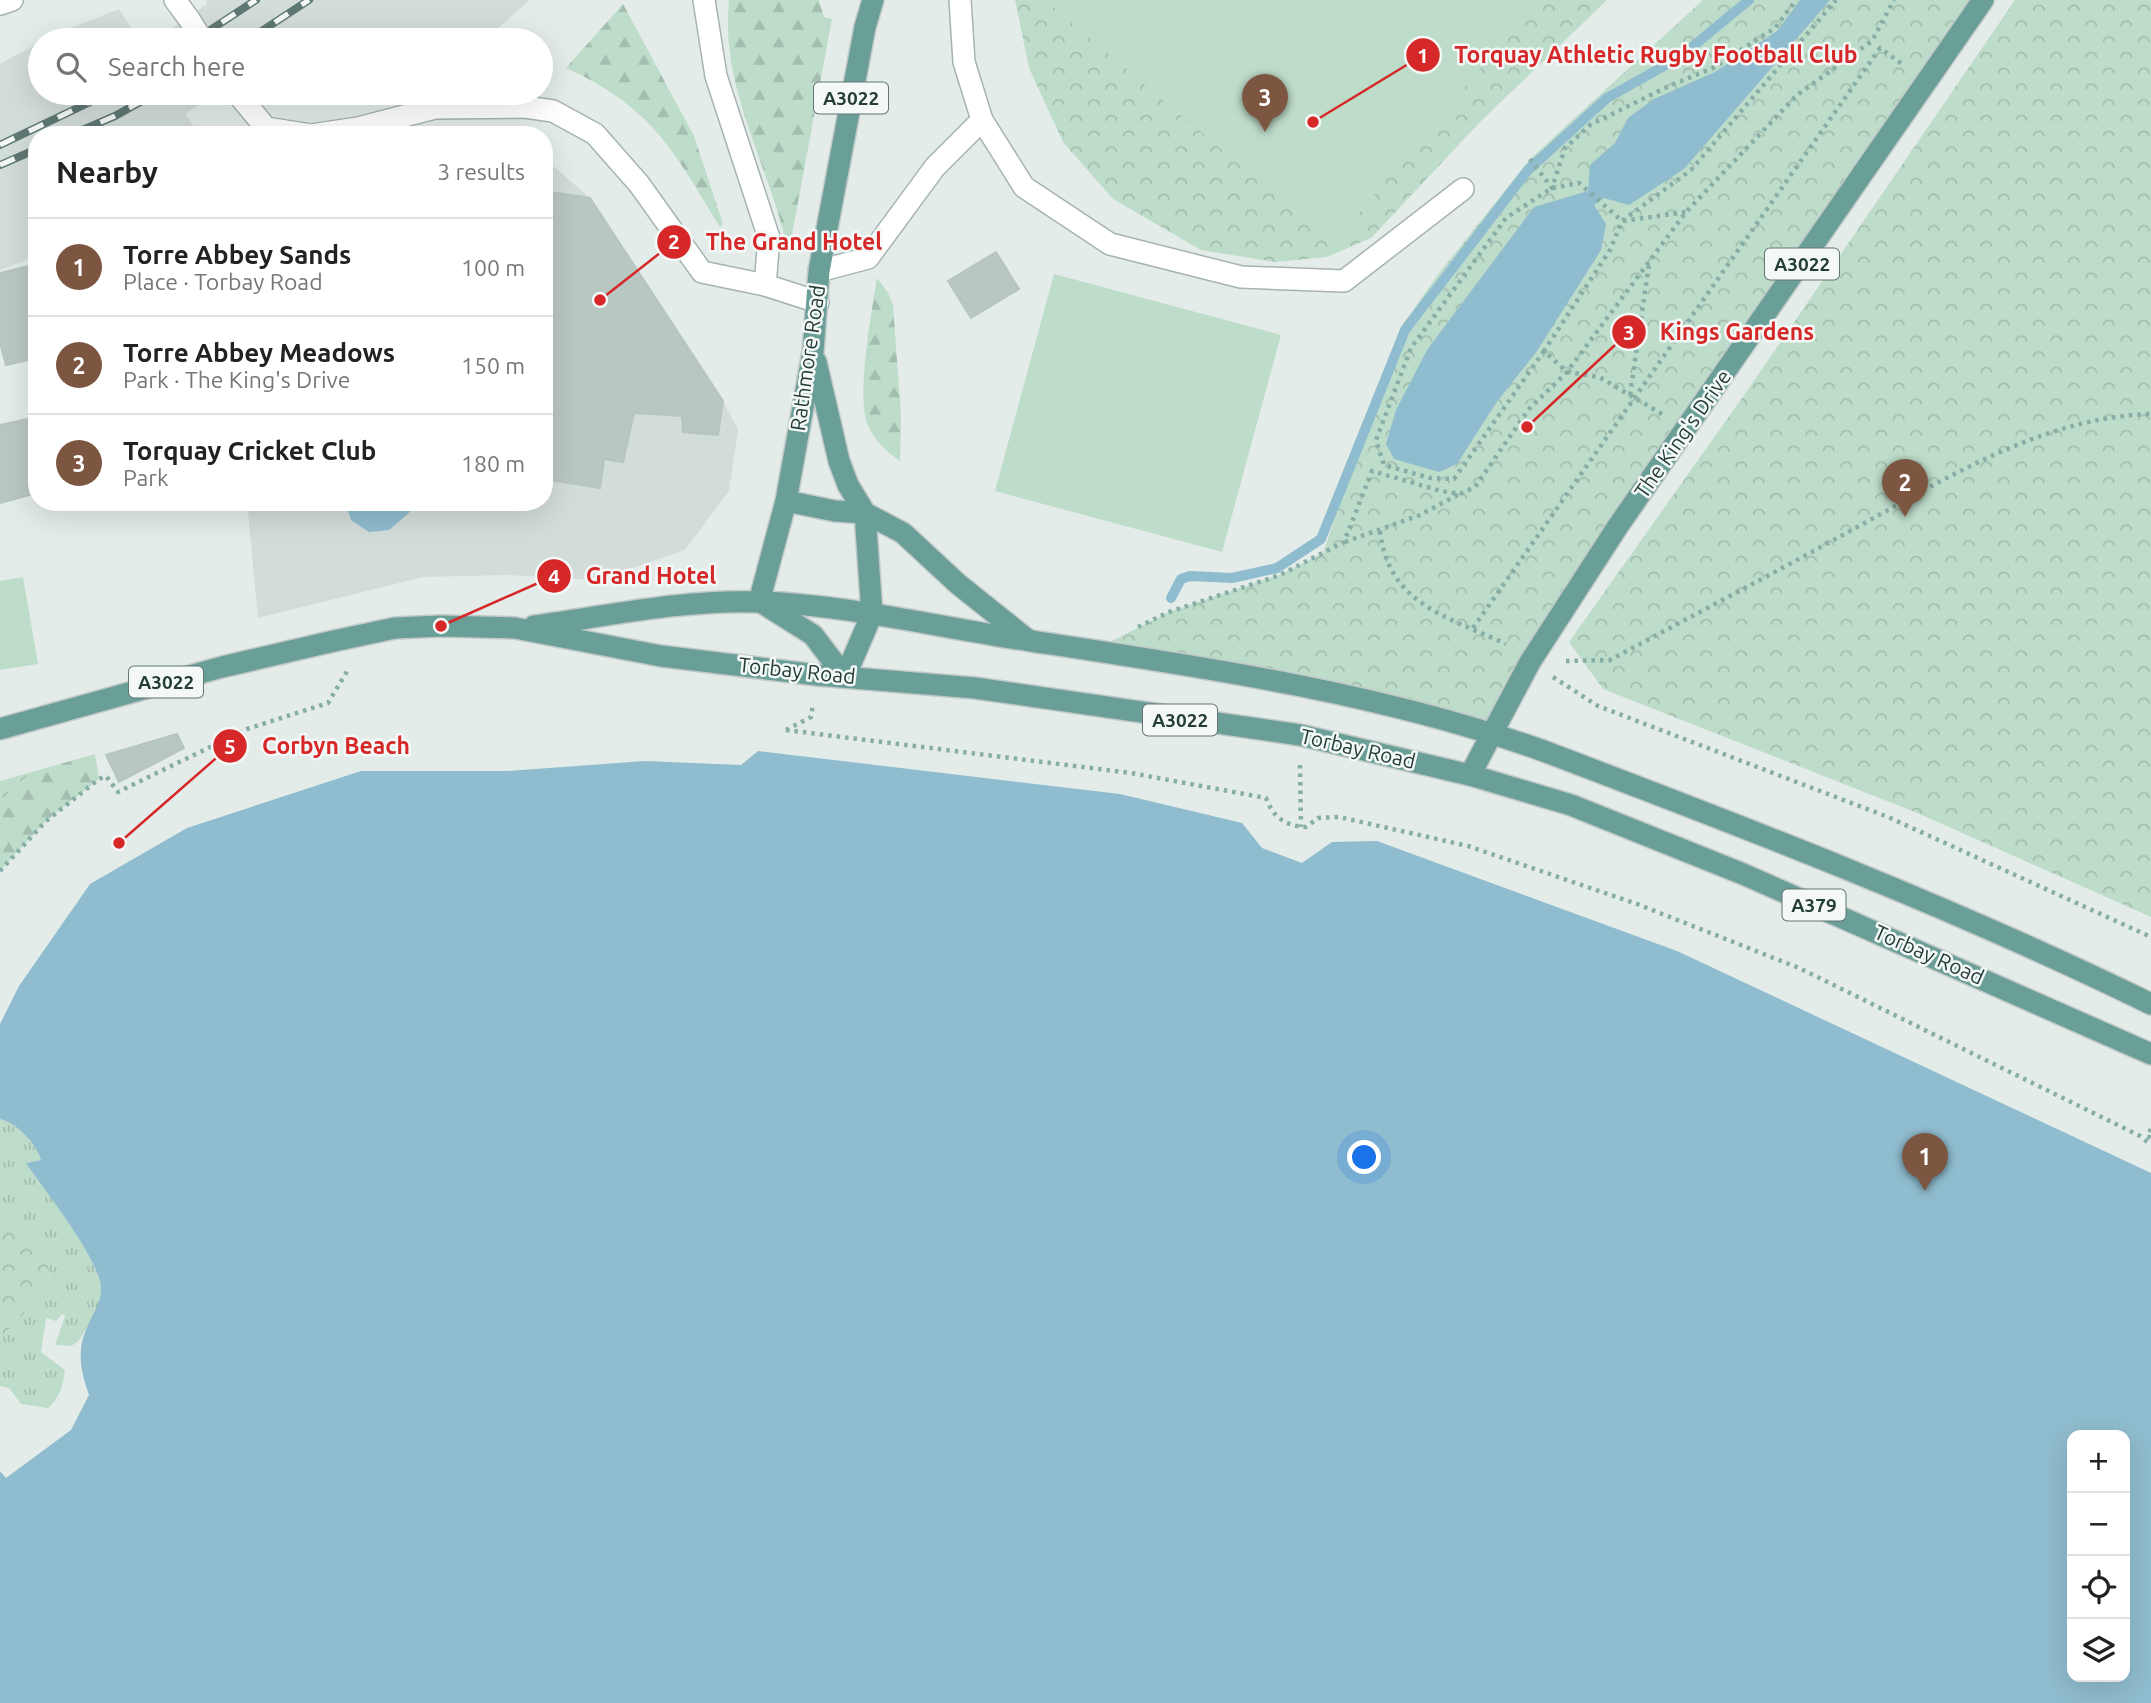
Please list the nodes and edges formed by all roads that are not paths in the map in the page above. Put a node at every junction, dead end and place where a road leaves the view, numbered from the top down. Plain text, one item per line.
1 (12, 0) edge
2 (175, 0) edge
3 (704, 0) edge
4 (873, 0) edge
5 (960, 0) edge
6 (1983, 0) edge
7 (0, 4) edge
8 (195, 28) edge
9 (247, 105) edge
10 (982, 120) junction
11 (264, 126) edge
12 (366, 126) edge
13 (1463, 190) dead end
14 (819, 271) junction
15 (765, 285) junction
16 (818, 302) junction
17 (813, 352) junction
18 (786, 501) junction
19 (865, 513) junction
20 (759, 602) junction
21 (872, 614) junction
22 (515, 628) junction
23 (1029, 641) junction
24 (845, 677) junction
25 (0, 729) edge
26 (1491, 732) junction
27 (1470, 775) junction
28 (2151, 1004) edge
29 (2151, 1054) edge

1 - 7 street
2 - 8 street, bridge
3 - 15 street
4 - 14 main road, Rathmore Road / A3022
5 - 10 street
6 - 26 main road, The King's Drive / A3022
9 - 11 street
10 - 13 street
10 - 14 street
12 - 15 street
14 - 16 main road, Rathmore Road / A3022
15 - 16 street
16 - 17 main road, Rathmore Road / A3022
17 - 18 main road, Rathmore Road / A3022
17 - 19 main road, A3022
18 - 19 main road
18 - 20 main road, Rathmore Road / A3022
19 - 21 main road, A3022
19 - 23 main road
20 - 21 main road, Torbay Road / A3022
20 - 22 main road, Torbay Road / A3022
20 - 24 main road
21 - 23 main road, Torbay Road / A3022
21 - 24 main road, A3022
22 - 24 main road, Torbay Road / A3022
22 - 25 main road, Torbay Road / A3022
23 - 26 main road, Torbay Road / A3022
24 - 27 main road, Torbay Road / A3022
26 - 27 main road, The King's Drive / A3022
26 - 28 main road, Torbay Road / A379
27 - 29 main road, Torbay Road / A379

